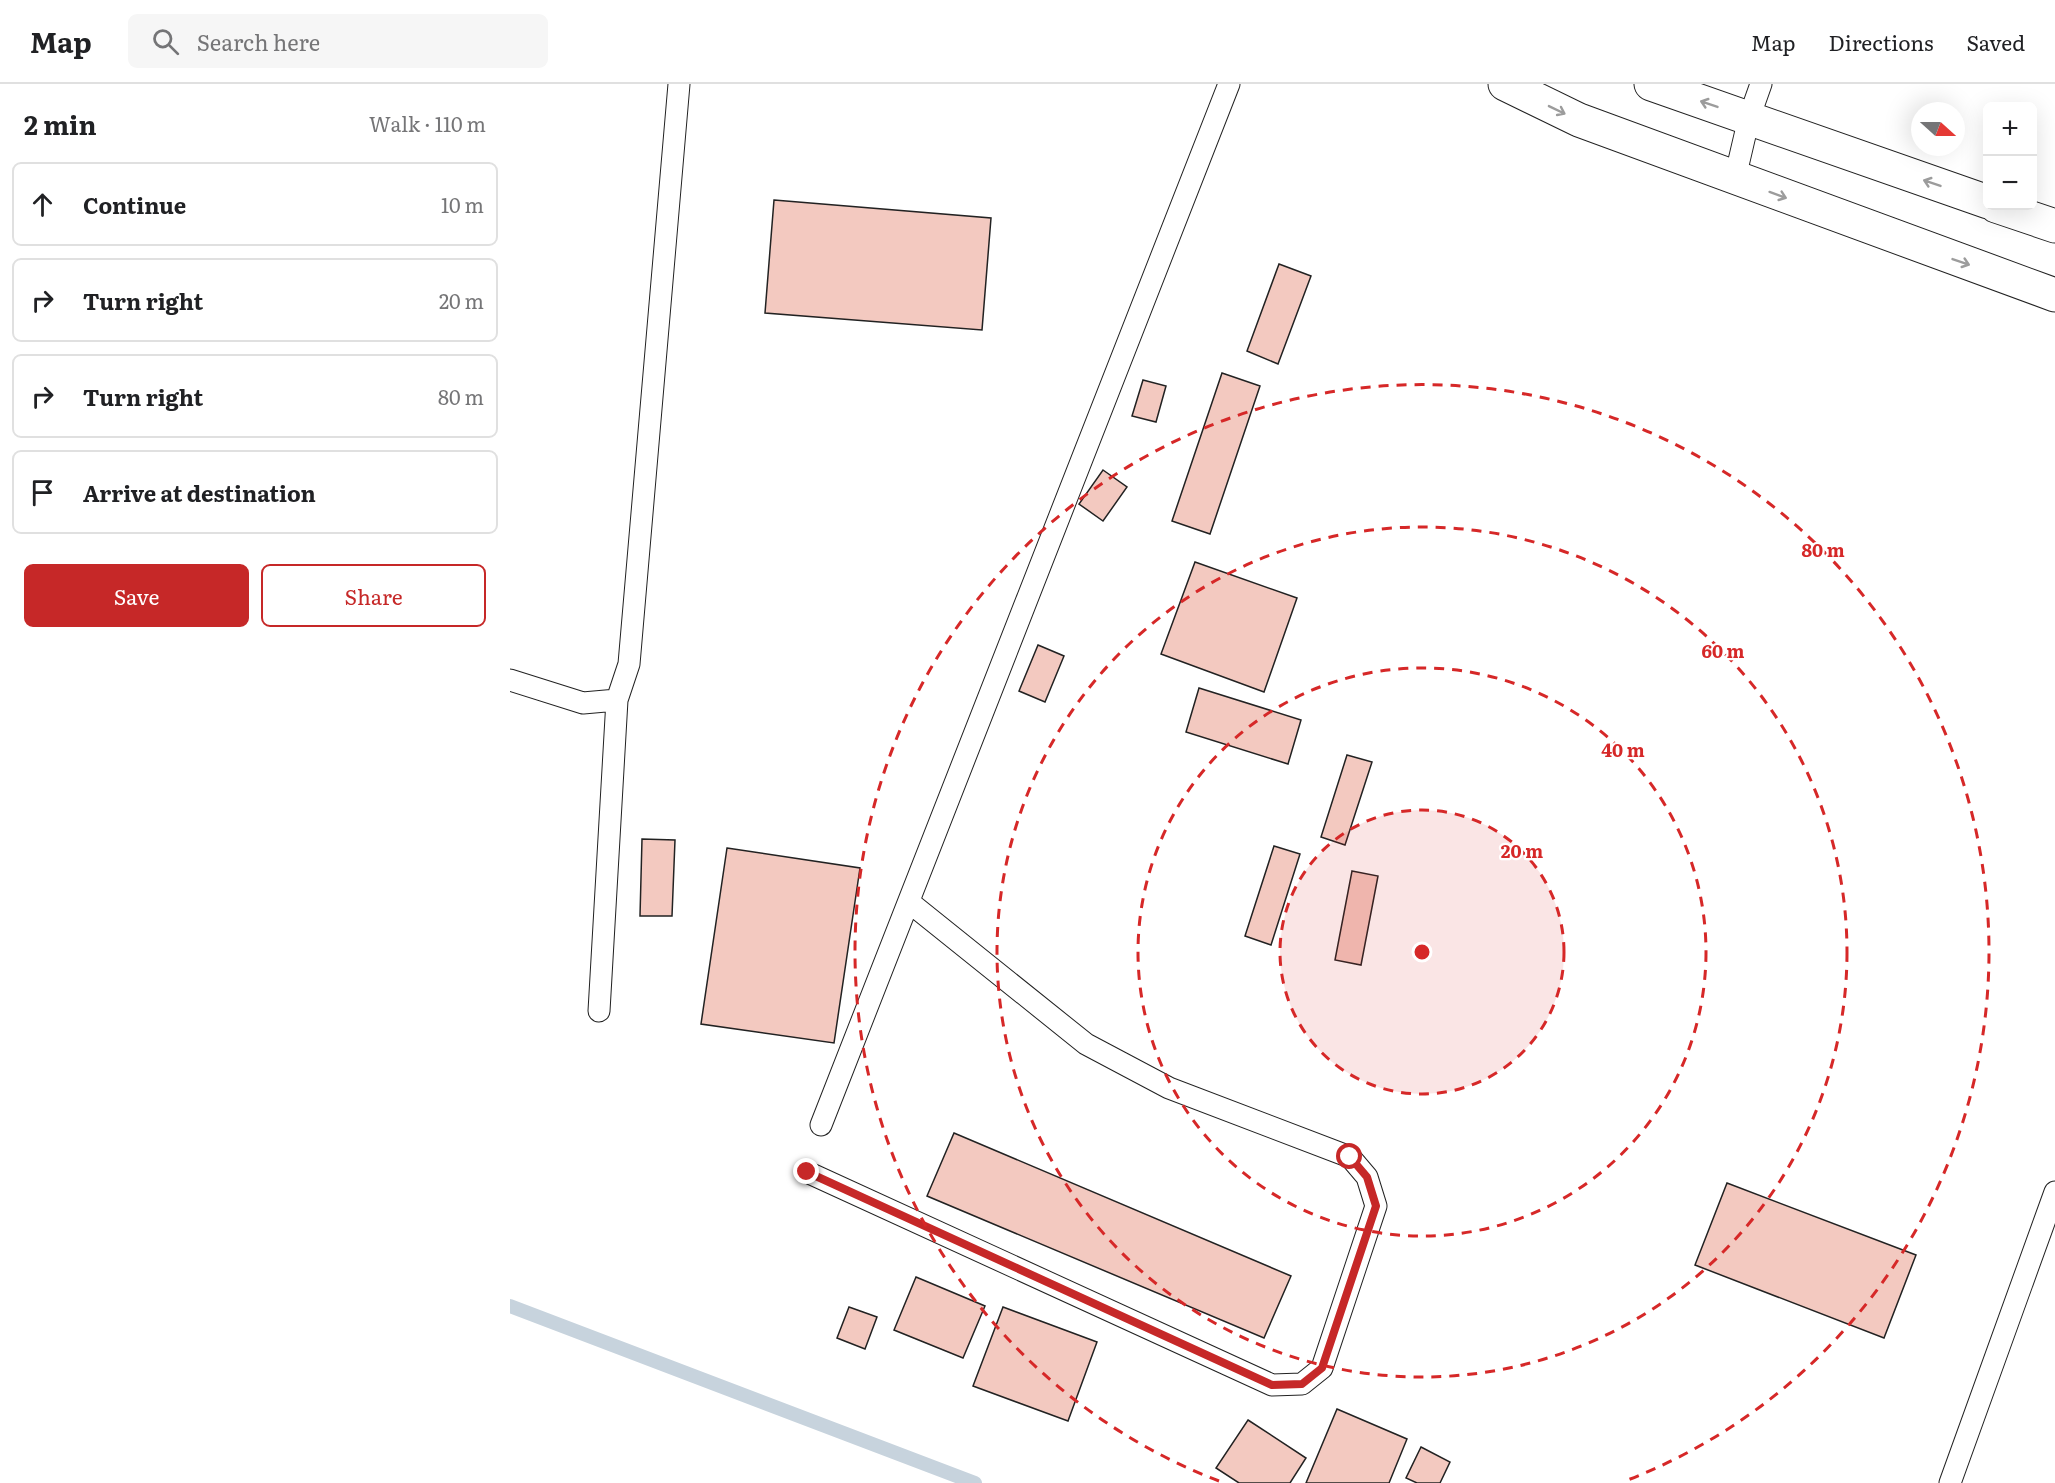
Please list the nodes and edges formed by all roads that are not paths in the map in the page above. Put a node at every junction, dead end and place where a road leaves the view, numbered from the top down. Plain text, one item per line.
1 (679, 84) edge
2 (1229, 84) edge
3 (1505, 84) edge
4 (1651, 84) edge
5 (1761, 84) edge
6 (1749, 118) junction
7 (1735, 178) junction
8 (1983, 200) edge
9 (2008, 210) edge
10 (2055, 226) edge
11 (2055, 295) edge
12 (510, 680) edge
13 (617, 700) junction
14 (909, 902) junction
15 (599, 1011) dead end
16 (821, 1125) dead end
17 (807, 1172) dead end
18 (2055, 1192) edge
19 (1950, 1483) edge

1 - 13 lane
2 - 14 lane
3 -> 7 street
6 -> 4 street
5 - 6 lane
6 - 7 lane
8 -> 6 street
7 -> 11 street
9 - 10 street
12 - 13 lane
13 - 15 lane
14 - 16 lane
14 - 17 lane
18 - 19 lane

